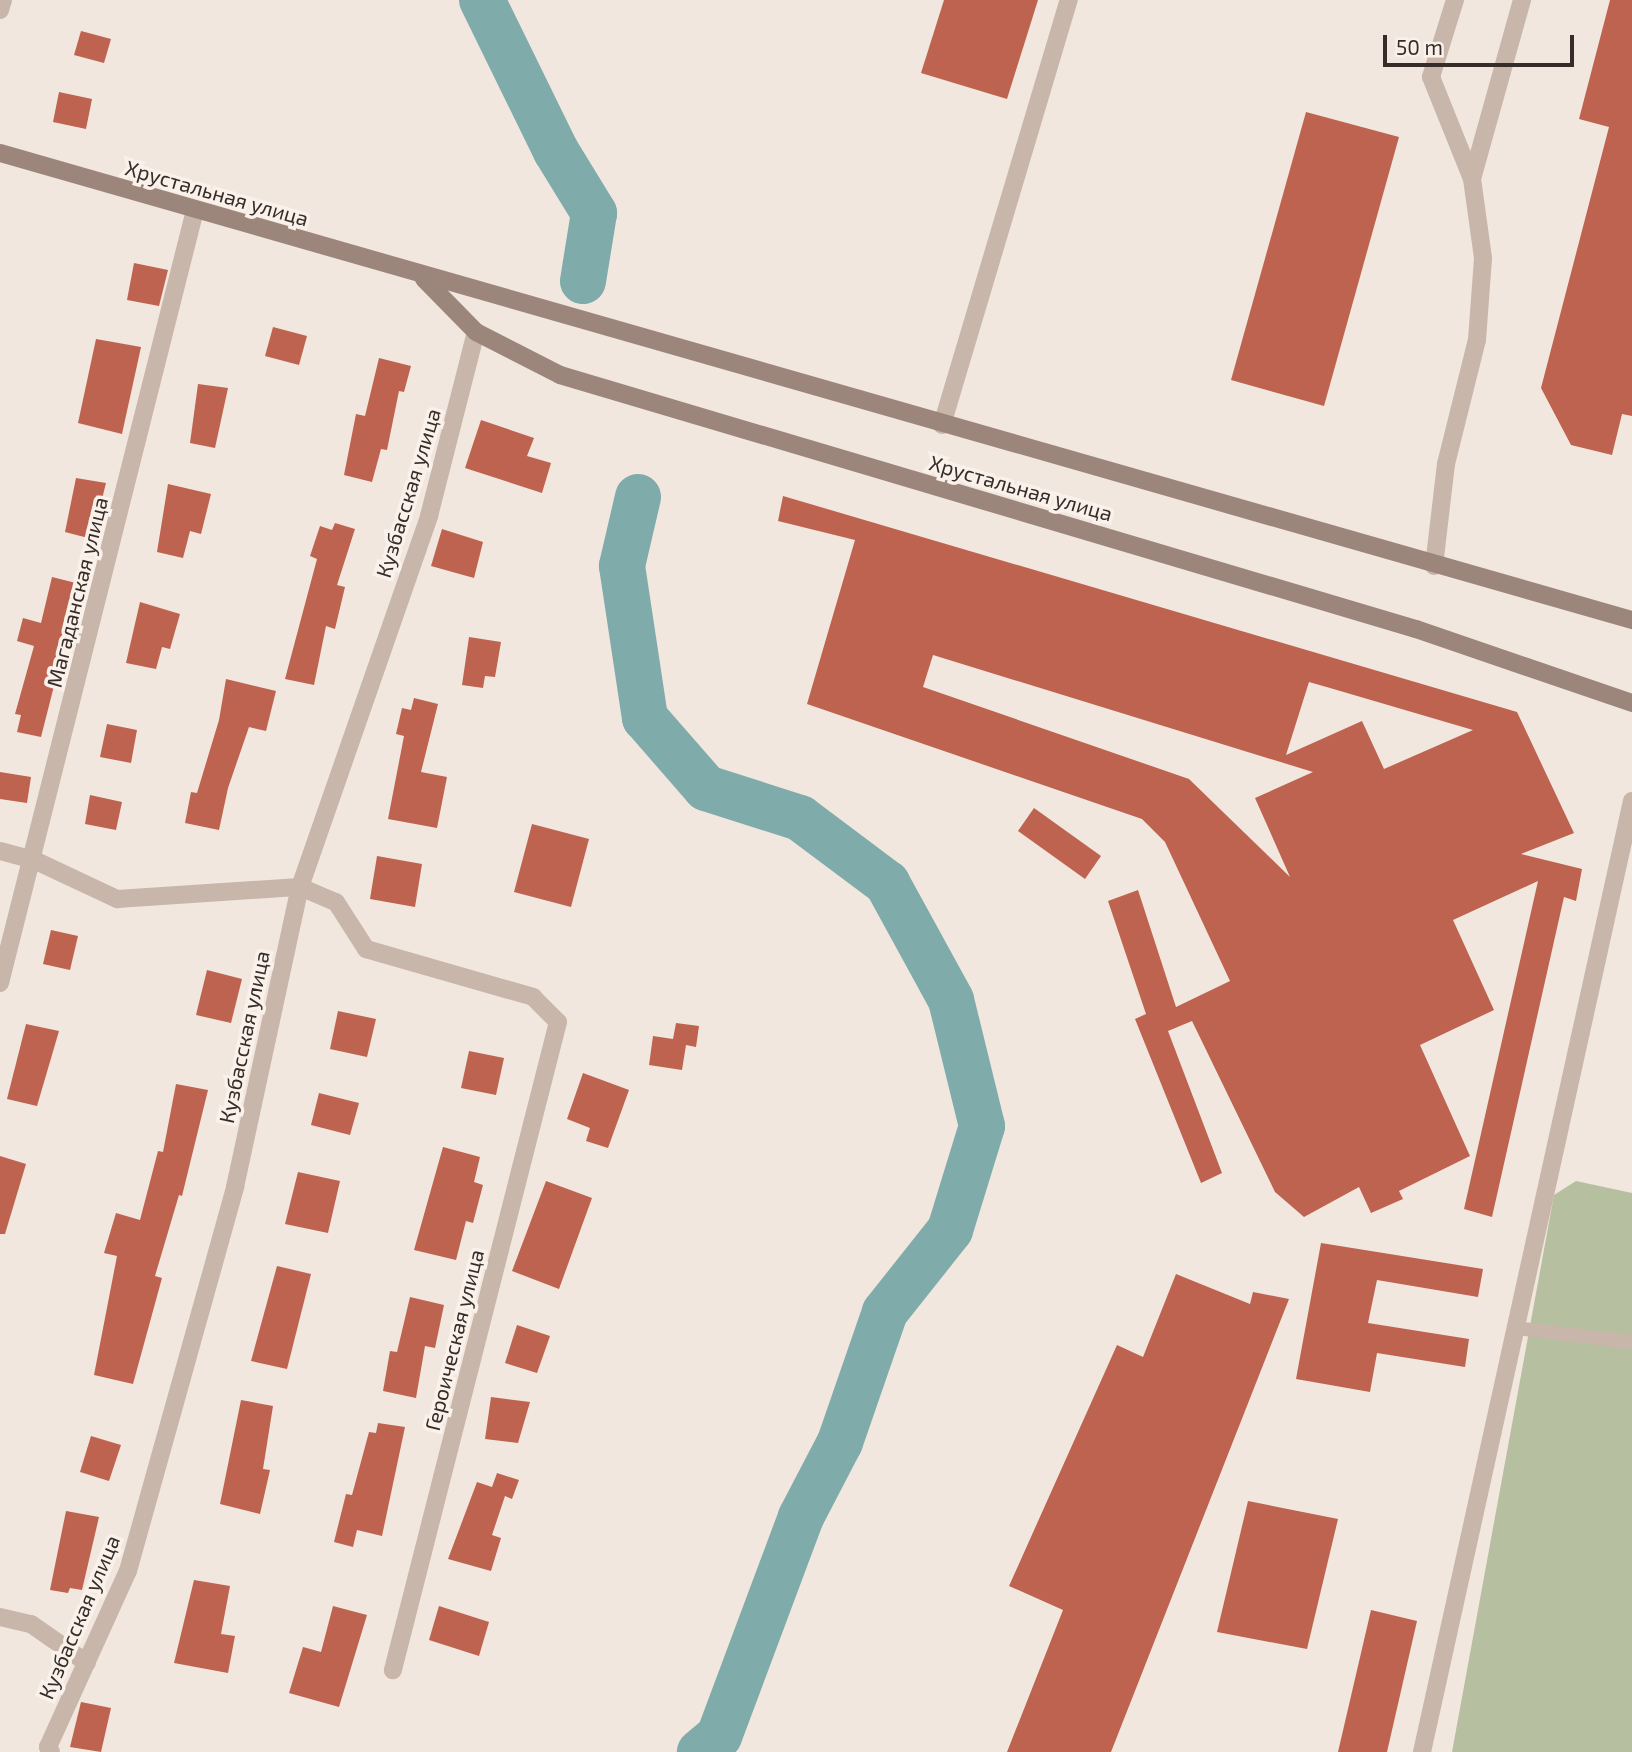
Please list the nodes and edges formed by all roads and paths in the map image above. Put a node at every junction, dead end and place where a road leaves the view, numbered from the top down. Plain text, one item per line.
1 (3, 0) edge
2 (1069, 0) edge
3 (1455, 0) edge
4 (1522, 0) edge
5 (0, 10) edge
6 (0, 153) edge
7 (1472, 179) junction
8 (195, 210) junction
9 (421, 276) junction
10 (476, 332) junction
11 (942, 425) junction
12 (1434, 566) junction
13 (1632, 620) edge
14 (1632, 704) edge
15 (1632, 801) edge
16 (0, 852) edge
17 (34, 860) junction
18 (300, 887) junction
19 (0, 983) edge
20 (1516, 1328) junction
21 (1632, 1342) edge
22 (0, 1617) edge
23 (87, 1663) junction
24 (393, 1670) dead end
25 (50, 1750) edge
26 (1422, 1752) edge

1 - 5 street
2 - 11 street
3 - 7 street
4 - 7 street
6 - 8 street, Хрустальная улица
7 - 12 street
8 - 9 street, Хрустальная улица
8 - 17 street, Магаданская улица
9 - 10 street, Хрустальная улица
9 - 11 street, Хрустальная улица
10 - 14 street, Хрустальная улица
10 - 18 street, Кузбасская улица
11 - 12 street, Хрустальная улица
12 - 13 street, Хрустальная улица
15 - 20 street
16 - 17 street
17 - 18 street
17 - 19 street, Магаданская улица
18 - 23 street, Кузбасская улица
18 - 24 street, Героическая улица
20 - 21 lane
20 - 26 street
22 - 23 street
23 - 25 street, Кузбасская улица

